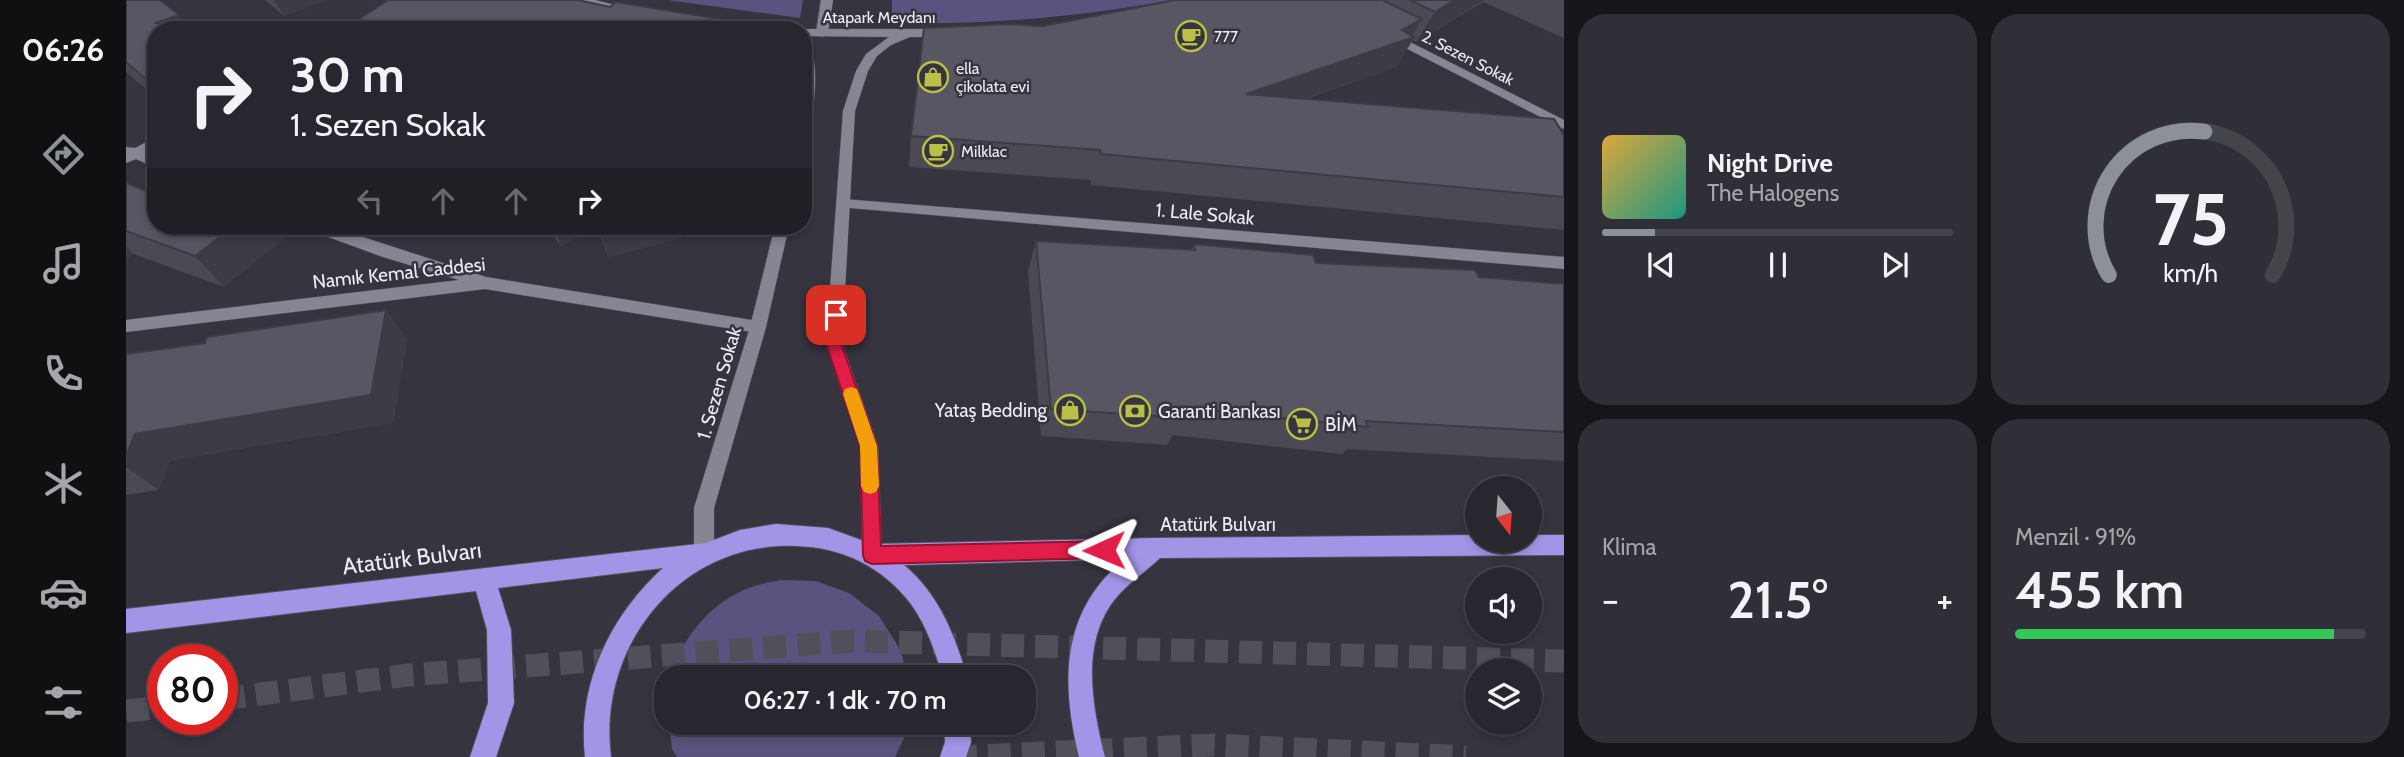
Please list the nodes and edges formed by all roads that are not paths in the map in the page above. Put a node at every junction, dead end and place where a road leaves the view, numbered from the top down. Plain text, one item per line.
1 (578, 0) edge
2 (827, 0) edge
3 (648, 14) edge
4 (1381, 31) edge
5 (812, 32) edge
6 (822, 33) junction
7 (954, 33) edge
8 (905, 35) junction
9 (1564, 125) edge
10 (147, 145) edge
11 (129, 154) edge
12 (147, 161) edge
13 (843, 204) junction
14 (338, 235) edge
15 (780, 235) edge
16 (1564, 263) edge
17 (485, 283) junction
18 (126, 326) edge
19 (758, 327) junction
20 (1564, 545) edge
21 (1155, 548) junction
22 (704, 553) junction
23 (872, 555) junction
24 (484, 578) junction
25 (126, 621) edge
26 (952, 665) edge
27 (958, 735) edge
28 (483, 757) edge
29 (598, 757) edge
30 (953, 757) edge
31 (1092, 757) edge

1 - 3 street
2 - 6 street
4 - 9 street, 2. Sezen Sokak
5 - 6 street, Atapark Meydanı
6 - 8 street, Atapark Meydanı
7 - 8 street, Atapark Meydanı
8 - 13 street
10 - 11 street
11 - 12 street
13 - 16 street, 1. Lale Sokak
13 - 23 street
14 - 17 street
15 - 19 street, 1. Sezen Sokak
17 - 18 street, Namık Kemal Caddesi
17 - 19 street, Namık Kemal Caddesi
19 - 22 street, 1. Sezen Sokak
20 - 21 highway, Atatürk Bulvarı
21 - 23 highway, Atatürk Bulvarı
21 - 31 highway
22 - 23 highway, Atatürk Bulvarı
22 - 24 highway, Atatürk Bulvarı
22 - 29 highway, Atatürk Bulvarı
23 - 26 highway, Atatürk Bulvarı
24 - 25 highway, Atatürk Bulvarı
24 - 28 highway
27 - 30 highway

